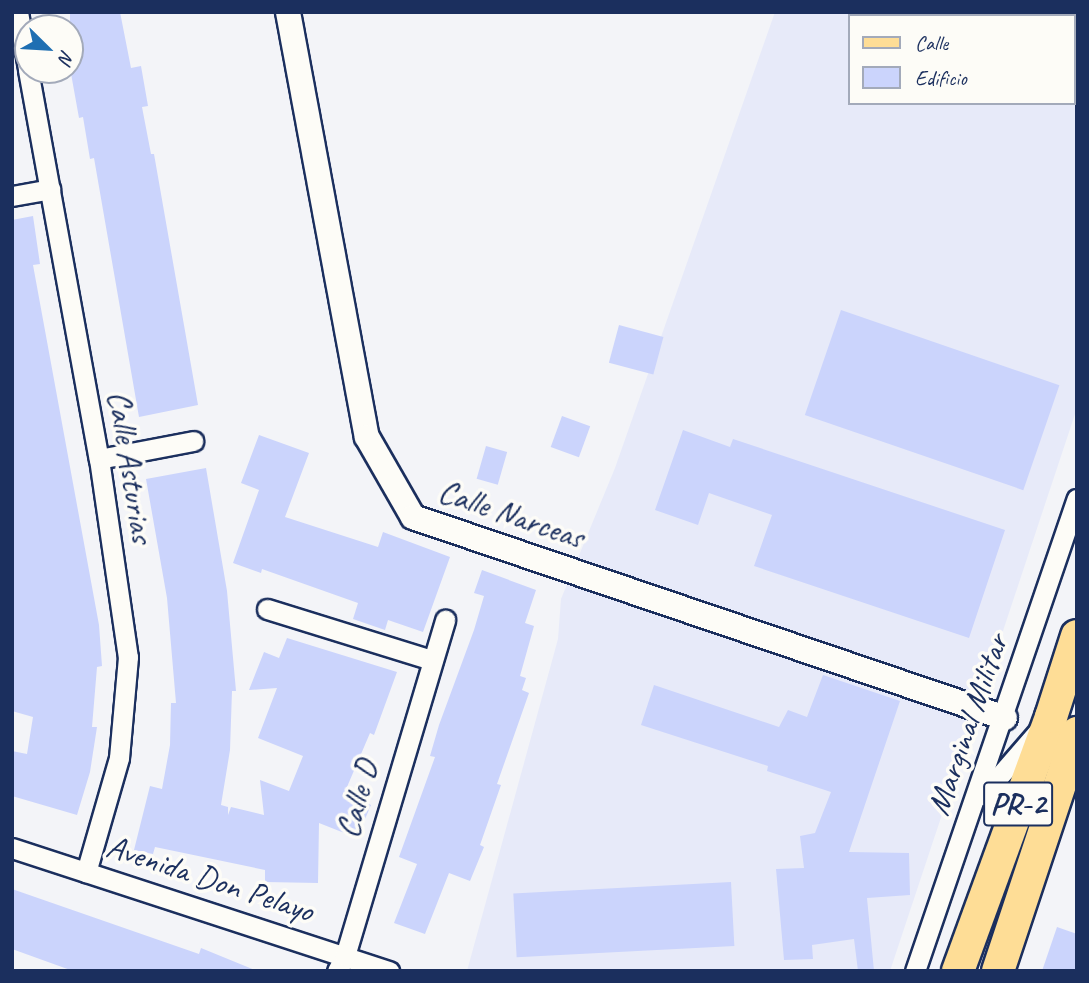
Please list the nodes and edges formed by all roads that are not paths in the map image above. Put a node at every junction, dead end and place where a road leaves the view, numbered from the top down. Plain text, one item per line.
1 (289, 12) edge
2 (31, 84) edge
3 (50, 189) junction
4 (12, 196) edge
5 (193, 441) dead end
6 (99, 459) junction
7 (1077, 499) edge
8 (267, 609) dead end
9 (445, 620) dead end
10 (1077, 636) edge
11 (432, 660) junction
12 (1004, 718) junction
13 (1064, 725) edge
14 (974, 805) junction
15 (12, 848) edge
16 (86, 872) junction
17 (341, 963) edge
18 (388, 971) edge
19 (915, 971) edge
20 (958, 971) edge
21 (998, 971) edge

1 - 12 street, Calle Narceas
2 - 3 street, Calle Asturias
3 - 4 street
3 - 6 street, Calle Asturias
5 - 6 street
6 - 16 street, Calle Asturias
7 - 12 street, Marginal Militar
8 - 11 street
9 - 11 street, Calle D
10 - 13 main road, PR-2
11 - 17 street, Calle D
12 - 14 street, Marginal Militar
13 - 14 street
13 - 20 main road, PR-2
13 - 21 main road, PR-2
14 - 19 street, Marginal Militar
15 - 16 street, Avenida Don Pelayo
16 - 17 street, Avenida Don Pelayo
17 - 18 street, Avenida Don Pelayo

